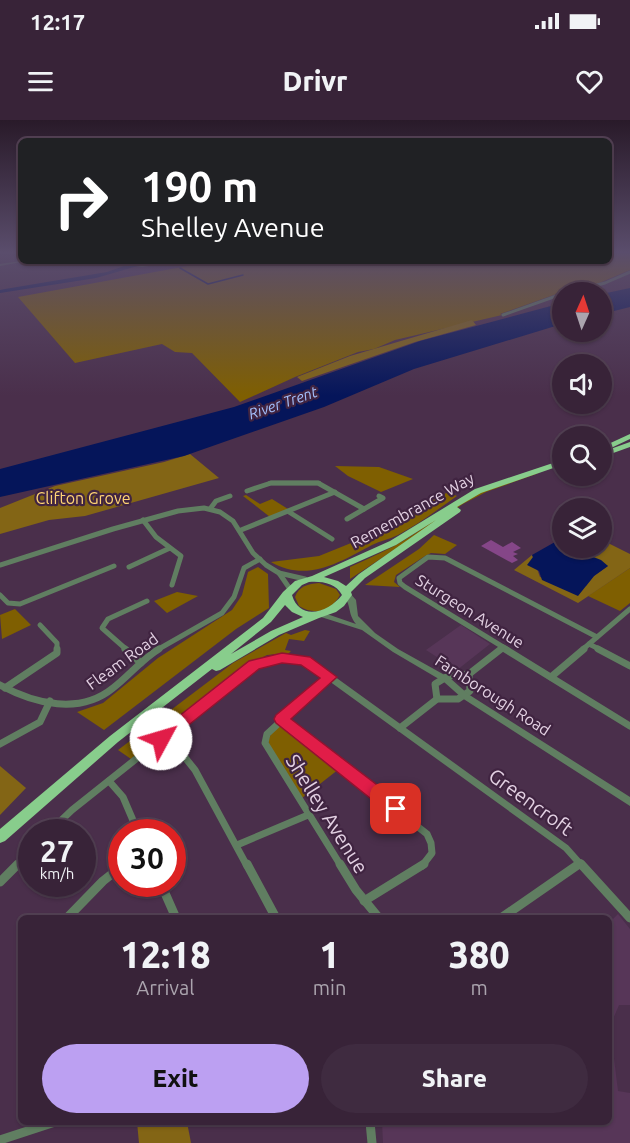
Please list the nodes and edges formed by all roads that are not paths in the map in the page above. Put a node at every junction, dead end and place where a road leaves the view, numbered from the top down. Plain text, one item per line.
1 (542, 301) edge
2 (504, 314) dead end
3 (630, 437) edge
4 (630, 445) edge
5 (612, 447) edge
6 (612, 449) edge
7 (552, 465) edge
8 (552, 471) edge
9 (250, 488) dead end
10 (335, 492) junction
11 (379, 496) dead end
12 (228, 498) dead end
13 (210, 509) junction
14 (364, 509) junction
15 (289, 512) junction
16 (349, 516) dead end
17 (143, 520) junction
18 (241, 530) junction
19 (327, 538) dead end
20 (170, 548) junction
21 (260, 559) junction
22 (0, 565) edge
23 (114, 566) dead end
24 (129, 567) dead end
25 (279, 573) junction
26 (166, 576) dead end
27 (175, 577) junction
28 (309, 579) junction
29 (172, 585) dead end
30 (289, 592) junction
31 (347, 593) junction
32 (0, 595) edge
33 (147, 601) dead end
34 (629, 610) edge
35 (320, 615) junction
36 (44, 626) dead end
37 (371, 633) junction
38 (597, 637) junction
39 (590, 644) junction
40 (503, 647) junction
41 (141, 663) junction
42 (630, 666) edge
43 (469, 674) junction
44 (329, 677) junction
45 (551, 677) junction
46 (444, 678) junction
47 (2, 686) edge
48 (183, 687) junction
49 (462, 696) junction
50 (437, 699) junction
51 (51, 701) junction
52 (281, 719) junction
53 (630, 726) edge
54 (400, 728) junction
55 (161, 739) junction
56 (2, 746) edge
57 (109, 781) junction
58 (630, 802) edge
59 (308, 814) junction
60 (64, 819) edge
61 (132, 819) edge
62 (2, 837) edge
63 (237, 845) junction
64 (581, 862) junction
65 (18, 864) edge
66 (108, 876) edge
67 (0, 882) edge
68 (167, 897) edge
69 (364, 901) junction
70 (70, 915) edge
71 (175, 915) edge
72 (274, 915) edge
73 (376, 915) edge
74 (505, 915) edge
75 (630, 918) edge
76 (36, 1125) edge
77 (370, 1125) edge
78 (0, 1140) edge
79 (372, 1143) edge

1 - 2 street
3 - 5 highway
4 - 6 highway
7 - 28 highway, Remembrance Way
8 - 31 highway, Remembrance Way
9 - 10 street
10 - 14 street
10 - 15 street
11 - 14 street
12 - 13 street
13 - 17 street
13 - 18 street
14 - 16 street
15 - 18 street
15 - 19 street
17 - 20 street
17 - 22 street
18 - 21 street
20 - 24 street
20 - 27 street
21 - 25 street
21 - 41 street, Fleam Road
23 - 32 street
25 - 28 street
25 - 30 street
26 - 27 street
27 - 29 street
28 - 30 highway, Remembrance Way
28 - 31 highway
30 - 35 highway
30 - 48 highway
31 - 35 highway, Remembrance Way
31 - 37 street, Farnborough Road
33 - 41 street
34 - 38 street
35 - 37 street, Farnborough Road
35 - 48 highway
36 - 47 street
37 - 46 street, Farnborough Road
38 - 39 street
38 - 40 street, Sturgeon Avenue
39 - 42 street
39 - 45 street
40 - 43 street
40 - 45 street, Sturgeon Avenue
41 - 51 street, Fleam Road
43 - 46 street
43 - 49 street
44 - 52 street, Shelley Avenue
44 - 54 street, Greencroft
44 - 55 street, Greencroft
45 - 53 street, Sturgeon Avenue
46 - 49 street, Farnborough Road
46 - 50 street
47 - 51 street, Fleam Road
48 - 62 highway
49 - 50 street
49 - 58 street, Farnborough Road
50 - 54 street
51 - 56 street
52 - 59 street, Shelley Avenue
52 - 69 street
54 - 64 street, Greencroft
55 - 57 street, Greencroft
55 - 63 street
57 - 60 street, Greencroft
57 - 61 street
59 - 63 street
59 - 69 street, Shelley Avenue
63 - 72 street
64 - 74 street
64 - 75 street, Greencroft
65 - 67 street
66 - 70 street
68 - 71 street
69 - 73 street, Shelley Avenue
76 - 78 street
77 - 79 street

